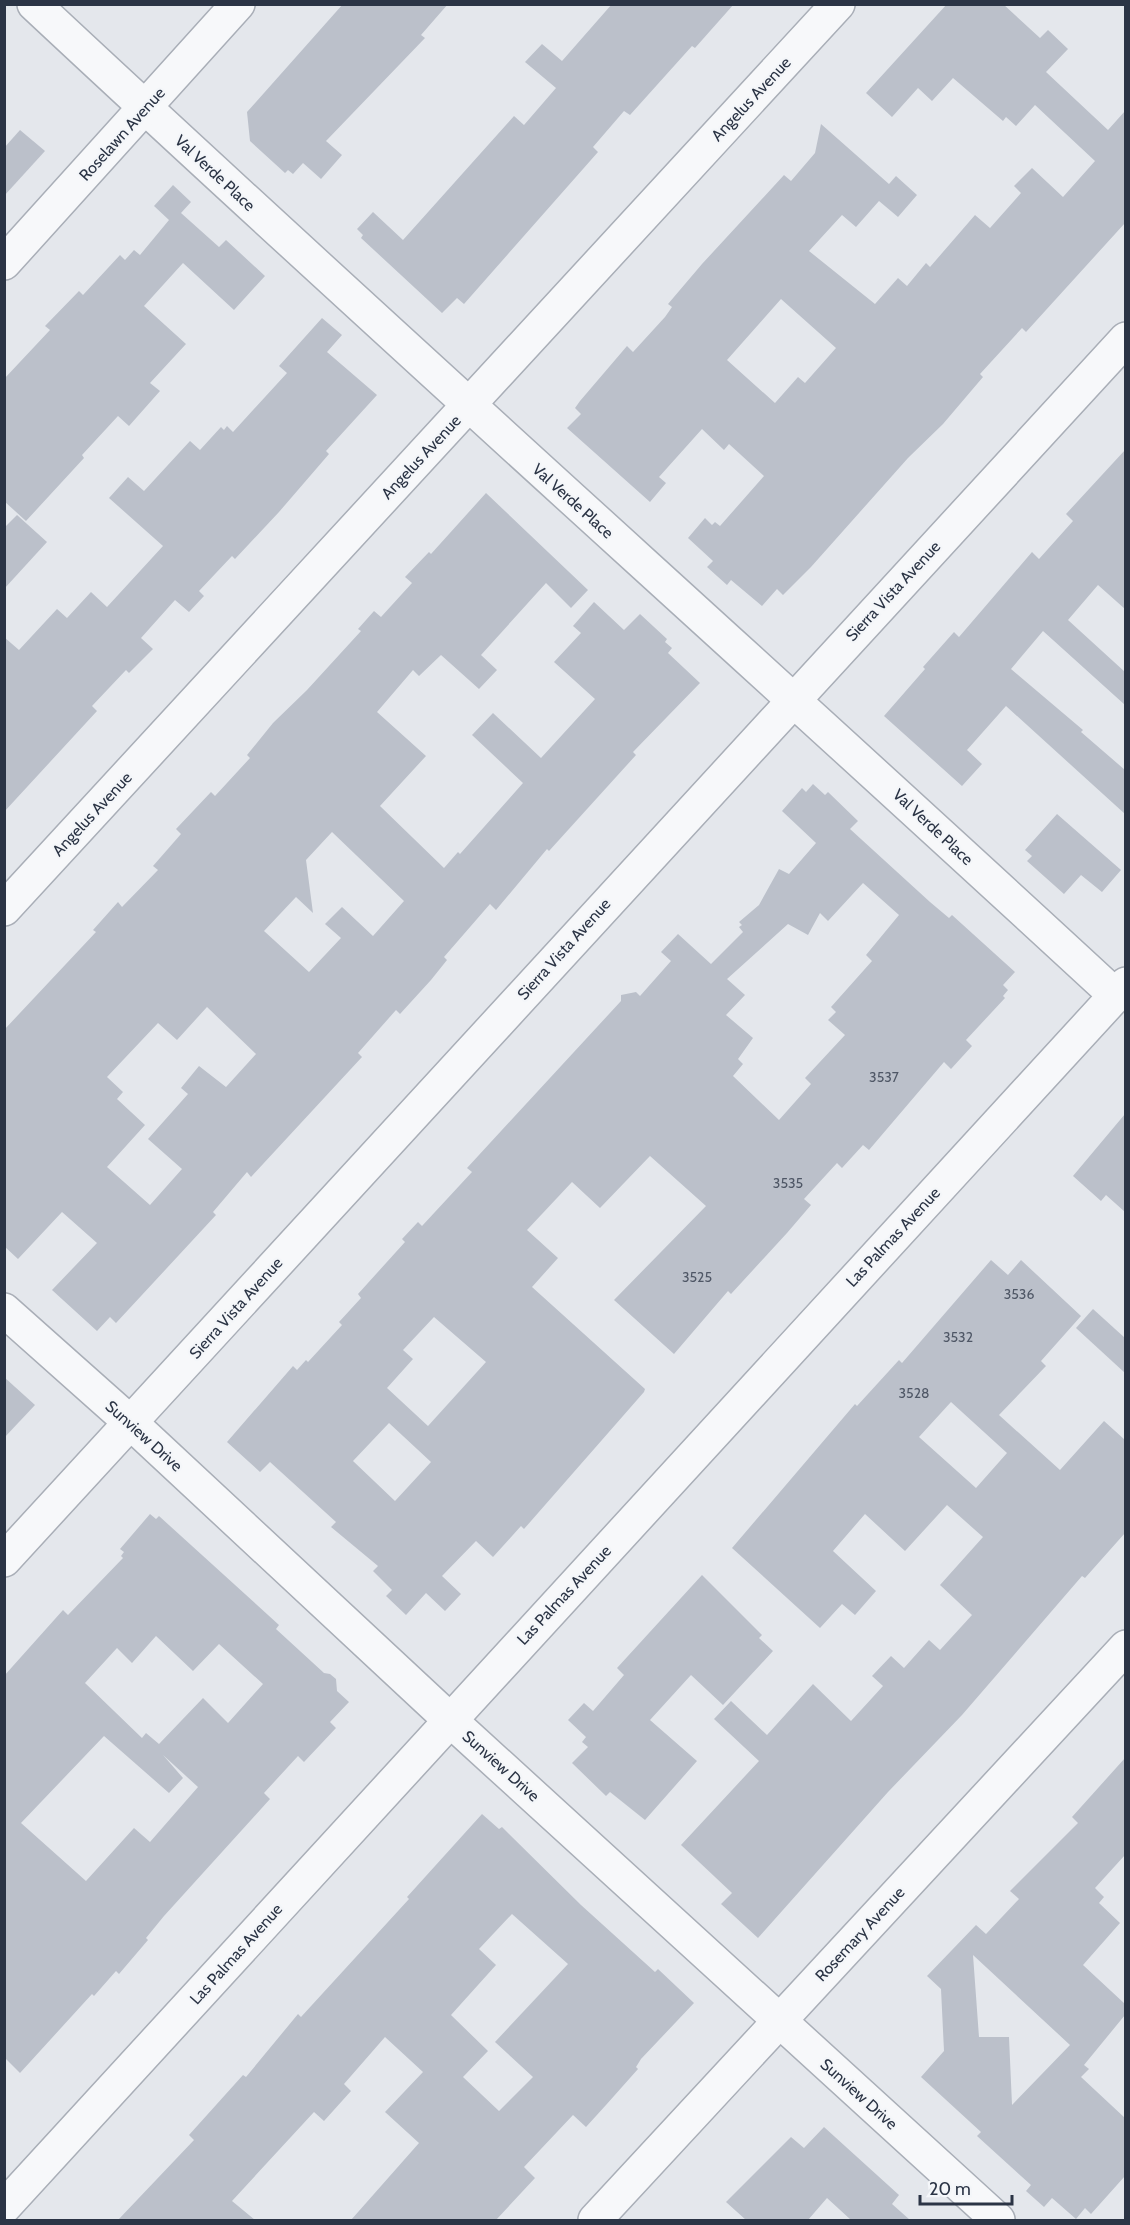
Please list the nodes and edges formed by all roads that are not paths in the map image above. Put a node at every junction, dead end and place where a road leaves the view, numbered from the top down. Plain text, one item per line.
1 (34, 4) edge
2 (238, 4) edge
3 (838, 4) edge
4 (145, 109) junction
5 (4, 263) edge
6 (1125, 339) edge
7 (468, 406) junction
8 (794, 698) junction
9 (4, 909) edge
10 (1120, 989) edge
11 (4, 1310) edge
12 (131, 1423) junction
13 (4, 1560) edge
14 (1125, 1647) edge
15 (450, 1720) junction
16 (779, 2020) junction
17 (4, 2207) edge
18 (595, 2220) edge
19 (998, 2220) edge

1 - 4 street, Val Verde Place
2 - 4 street, Roselawn Avenue
3 - 7 street, Angelus Avenue
4 - 5 street, Roselawn Avenue
4 - 7 street, Val Verde Place
6 - 8 street, Sierra Vista Avenue
7 - 8 street, Val Verde Place
7 - 9 street, Angelus Avenue
8 - 10 street, Val Verde Place
8 - 12 street, Sierra Vista Avenue
10 - 15 street, Las Palmas Avenue
11 - 12 street, Sunview Drive
12 - 13 street, Sierra Vista Avenue
12 - 15 street, Sunview Drive
14 - 16 street, Rosemary Avenue
15 - 16 street, Sunview Drive
15 - 17 street, Las Palmas Avenue
16 - 18 street, Rosemary Avenue
16 - 19 street, Sunview Drive

